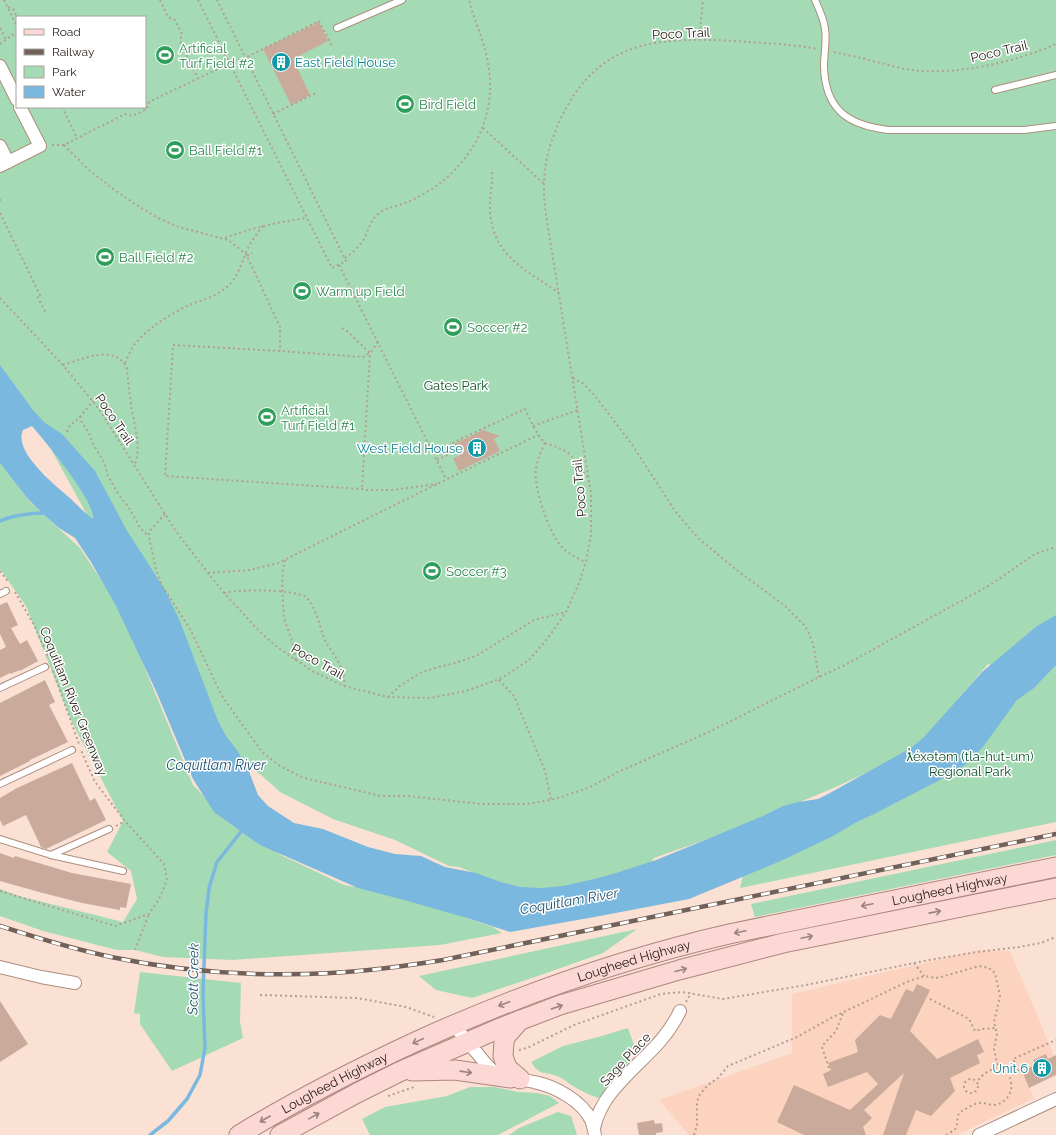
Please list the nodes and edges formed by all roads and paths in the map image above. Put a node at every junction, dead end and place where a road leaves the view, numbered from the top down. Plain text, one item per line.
1 (4, 0) edge
2 (160, 0) edge
3 (198, 0) edge
4 (216, 0) edge
5 (402, 0) edge
6 (469, 0) edge
7 (703, 0) edge
8 (815, 0) edge
9 (7, 7) junction
10 (16, 16) edge
11 (16, 25) edge
12 (0, 28) edge
13 (337, 28) dead end
14 (16, 33) edge
15 (699, 39) junction
16 (6, 40) junction
17 (0, 44) edge
18 (1056, 44) edge
19 (332, 46) dead end
20 (826, 50) junction
21 (245, 58) junction
22 (230, 63) junction
23 (0, 66) edge
24 (1056, 75) edge
25 (198, 79) junction
26 (995, 90) dead end
27 (316, 93) dead end
28 (16, 98) edge
29 (21, 108) edge
30 (62, 108) edge
31 (273, 114) junction
32 (1056, 126) edge
33 (483, 128) junction
34 (77, 138) junction
35 (0, 146) edge
36 (4, 164) edge
37 (492, 172) dead end
38 (544, 184) junction
39 (0, 213) edge
40 (307, 218) junction
41 (263, 226) junction
42 (225, 238) junction
43 (252, 253) dead end
44 (246, 255) junction
45 (344, 258) junction
46 (339, 265) junction
47 (559, 293) junction
48 (0, 298) edge
49 (46, 313) dead end
50 (342, 328) dead end
51 (378, 342) junction
52 (280, 351) junction
53 (370, 353) junction
54 (125, 364) junction
55 (63, 366) junction
56 (573, 377) junction
57 (93, 401) junction
58 (578, 410) junction
59 (80, 416) junction
60 (533, 426) junction
61 (67, 432) dead end
62 (538, 435) junction
63 (545, 444) junction
64 (437, 460) junction
65 (134, 464) junction
66 (589, 477) junction
67 (446, 479) junction
68 (437, 484) junction
69 (362, 489) junction
70 (165, 514) junction
71 (149, 535) junction
72 (1056, 547) edge
73 (285, 560) junction
74 (586, 562) junction
75 (0, 571) edge
76 (208, 573) junction
77 (6, 591) dead end
78 (282, 592) junction
79 (224, 593) junction
80 (0, 594) edge
81 (566, 612) junction
82 (296, 661) junction
83 (48, 665) joint
84 (54, 671) dead end
85 (819, 677) junction
86 (498, 680) junction
87 (344, 686) junction
88 (0, 688) edge
89 (388, 697) junction
90 (72, 750) dead end
91 (0, 784) edge
92 (551, 800) junction
93 (109, 830) dead end
94 (0, 839) edge
95 (51, 855) junction
96 (1056, 867) edge
97 (123, 871) dead end
98 (1056, 888) edge
99 (0, 891) edge
100 (149, 914) junction
101 (1056, 937) edge
102 (135, 950) dead end
103 (914, 963) junction
104 (0, 967) edge
105 (925, 976) junction
106 (76, 983) dead end
107 (260, 995) dead end
108 (930, 999) dead end
109 (680, 1011) dead end
110 (843, 1013) junction
111 (520, 1020) junction
112 (454, 1025) junction
113 (995, 1028) junction
114 (1056, 1040) edge
115 (468, 1042) junction
116 (514, 1050) dead end
117 (998, 1067) junction
118 (830, 1068) dead end
119 (1019, 1070) dead end
120 (399, 1072) junction
121 (516, 1079) junction
122 (977, 1083) junction
123 (420, 1084) dead end
124 (385, 1096) dead end
125 (1056, 1099) edge
126 (594, 1132) edge
127 (239, 1135) edge
128 (280, 1135) edge
129 (694, 1135) edge
130 (946, 1135) edge
131 (980, 1135) edge

1 - 9 path
2 - 25 path
3 - 22 path
4 - 21 path
5 - 13 lane
6 - 33 path
7 - 15 path
8 - 20 lane
9 - 10 path
9 - 11 path
12 - 16 path
14 - 16 path
15 - 20 path, Poco Trail
15 - 38 path, Poco Trail
16 - 17 path
18 - 20 path, Poco Trail
19 - 21 path
20 - 32 lane
21 - 22 path
21 - 31 path
22 - 25 path
22 - 40 path
23 - 28 street
24 - 26 lane
25 - 34 path
27 - 31 path
29 - 36 street
30 - 34 path
31 - 45 path
33 - 38 path
33 - 45 path
34 - 42 path
35 - 36 street
37 - 47 path
38 - 47 path, Poco Trail
39 - 49 path
40 - 41 path
40 - 46 path
41 - 42 path
41 - 44 path
42 - 44 path
43 - 44 path
44 - 52 path
44 - 54 path
45 - 46 path
46 - 51 path
47 - 56 path, Poco Trail
48 - 55 path, Poco Trail
50 - 53 path
51 - 53 path
51 - 64 path
52 - 53 path
52 - 69 path
53 - 69 path
54 - 55 path
54 - 65 path
55 - 57 path, Poco Trail
56 - 58 path, Poco Trail
56 - 85 path
57 - 59 path
57 - 65 path, Poco Trail
58 - 60 path
58 - 66 path, Poco Trail
59 - 61 path
59 - 71 path
60 - 62 path
60 - 64 path
62 - 63 path
62 - 67 path
63 - 66 path
63 - 74 path
64 - 67 path
65 - 70 path, Poco Trail
66 - 74 path, Poco Trail
67 - 68 path
68 - 69 path
68 - 73 path
70 - 71 path
70 - 76 path, Poco Trail
71 - 92 path
72 - 85 path
73 - 76 path
73 - 78 path
74 - 81 path, Poco Trail
75 - 83 path, Coquitlam River Greenway
76 - 79 path, Poco Trail
77 - 80 lane
78 - 79 path
78 - 82 path
78 - 87 path
79 - 82 path, Poco Trail
81 - 86 path, Poco Trail
81 - 89 path
82 - 87 path, Poco Trail
83 - 88 lane
84 - 100 path, Coquitlam River Greenway
85 - 92 path
86 - 89 path, Poco Trail
86 - 92 path
87 - 89 path, Poco Trail
90 - 91 lane
93 - 95 lane
94 - 95 lane
95 - 97 lane
96 -> 112 main road, Lougheed Highway
111 -> 98 main road, Lougheed Highway
99 - 100 path
100 - 102 path, Coquitlam River Greenway
101 - 103 path
103 - 105 path
103 - 116 path
104 - 106 street
105 - 110 path
105 - 113 path
107 - 112 path
108 - 113 path
109 - 126 street, Sage Place
110 - 118 path
110 - 129 path
111 - 115 main road, Lougheed Highway
111 - 121 main road
112 - 115 street
112 -> 127 main road, Lougheed Highway
113 - 117 path
114 - 119 path
115 - 120 main road, Lougheed Highway
115 - 121 street
117 - 122 path
117 - 130 path
120 -> 121 main road
128 -> 120 main road, Lougheed Highway
121 - 126 street
122 - 122 path
123 - 124 path
125 - 131 street

